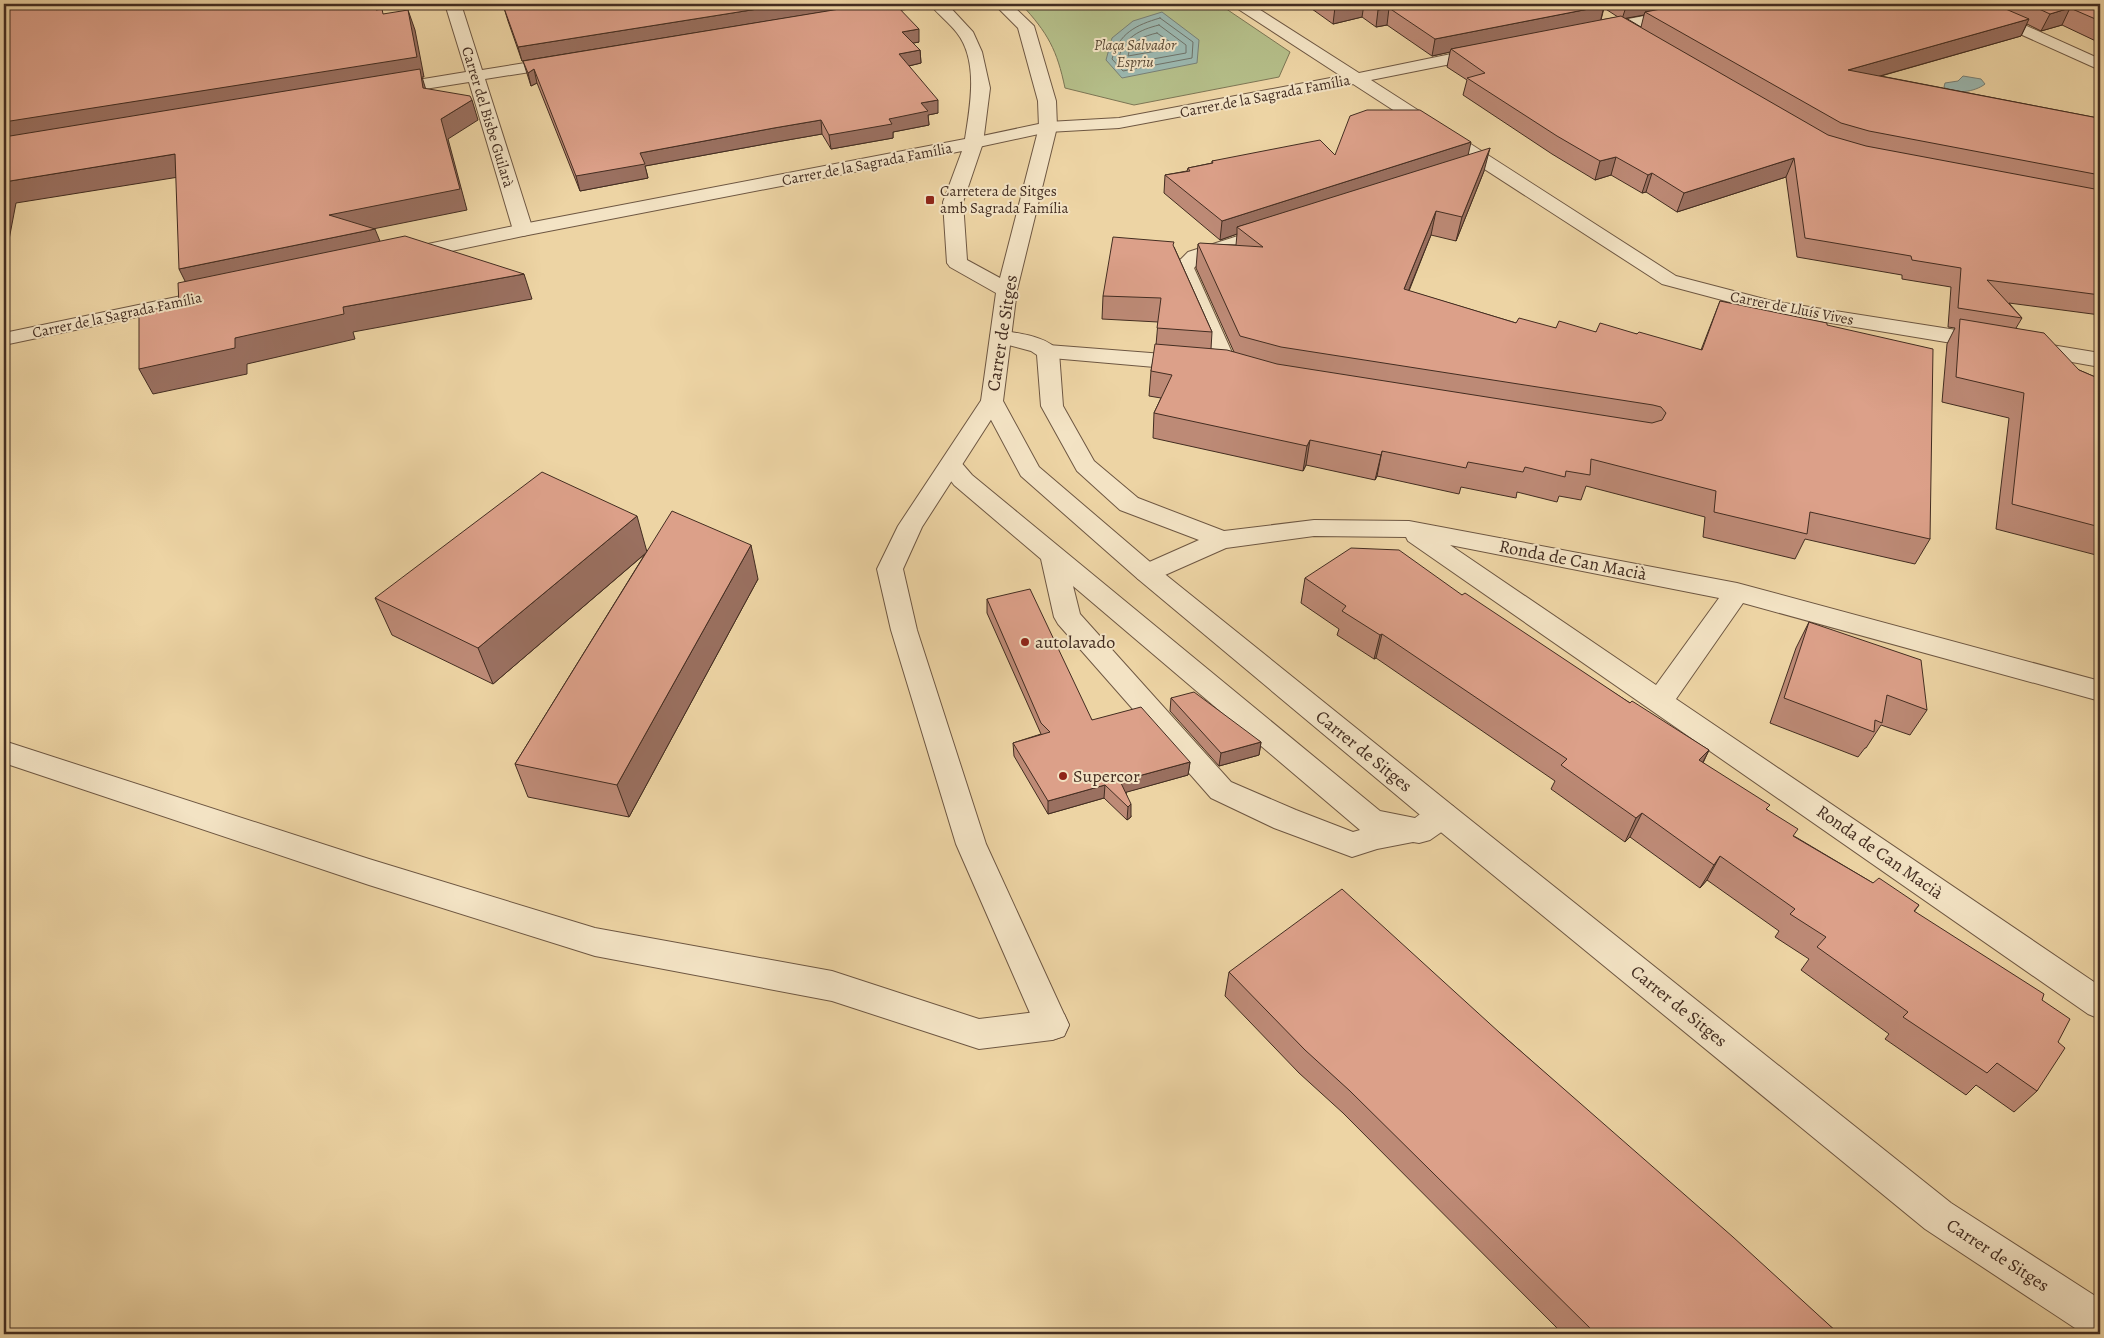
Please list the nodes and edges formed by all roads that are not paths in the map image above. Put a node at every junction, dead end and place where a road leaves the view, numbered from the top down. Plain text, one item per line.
1 (453, 4) edge
2 (906, 4) edge
3 (938, 4) edge
4 (1002, 4) edge
5 (1241, 4) edge
6 (1732, 4) edge
7 (1966, 4) edge
8 (1596, 12) edge
9 (838, 15) edge
10 (1618, 26) junction
11 (1579, 33) edge
12 (1644, 40) edge
13 (1501, 49) edge
14 (574, 60) edge
15 (2100, 65) edge
16 (476, 76) junction
17 (1358, 78) junction
18 (368, 94) edge
19 (1048, 127) junction
20 (974, 143) junction
21 (1487, 162) junction
22 (1461, 170) edge
23 (1287, 226) edge
24 (523, 230) junction
25 (385, 259) edge
26 (1007, 290) junction
27 (231, 291) edge
28 (1001, 336) junction
29 (4, 339) edge
30 (1048, 352) junction
31 (2099, 361) edge
32 (992, 400) junction
33 (951, 465) junction
34 (1408, 529) junction
35 (1222, 540) junction
36 (1053, 556) junction
37 (1147, 573) junction
38 (1737, 592) junction
39 (2100, 691) edge
40 (1660, 700) junction
41 (4, 752) edge
42 (1430, 823) junction
43 (2100, 1004) edge
44 (2100, 1322) edge

1 - 16 street, Carrer del Bisbe Guilarà
2 - 9 street
3 - 20 street
4 - 19 street, Carrer de Sitges
5 - 17 street, Carrer de Lluís Vives
6 - 10 street
7 - 15 street
8 - 10 street
10 - 11 street
10 - 12 street
13 - 17 street, Carrer de la Sagrada Família
14 - 16 street
16 - 18 street
16 - 24 street, Carrer del Bisbe Guilarà
17 - 19 street, Carrer de la Sagrada Família
17 - 21 street, Carrer de Lluís Vives
19 - 20 street, Carrer de la Sagrada Família
19 - 26 street, Carrer de Sitges
20 - 24 street, Carrer de la Sagrada Família
20 - 26 street
21 - 22 street
21 - 31 street, Carrer de Lluís Vives
23 - 30 street
24 - 25 street, Carrer de la Sagrada Família
26 - 28 street, Carrer de Sitges
27 - 29 street, Carrer de la Sagrada Família
28 - 30 street
28 - 32 street, Carrer de Sitges
30 - 35 street, Ronda de Can Macià
32 - 33 street
32 - 37 street, Carrer de Sitges
33 - 36 street
33 - 41 street
34 - 35 street, Ronda de Can Macià
34 - 38 street, Ronda de Can Macià
34 - 40 street, Ronda de Can Macià
35 - 37 street, Ronda de Can Macià
36 - 42 street
36 - 42 street
37 - 42 street, Carrer de Sitges
38 - 39 street, Ronda de Can Macià
38 - 40 street
40 - 43 street, Ronda de Can Macià
42 - 44 street, Carrer de Sitges

